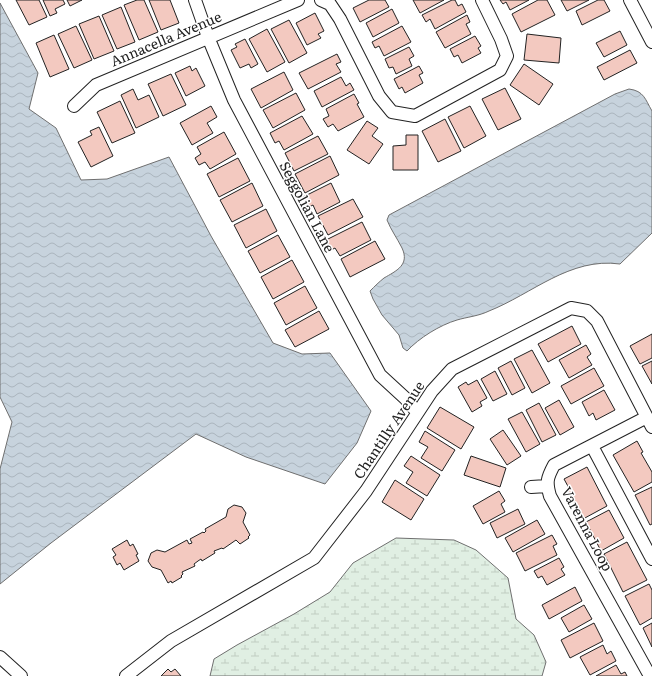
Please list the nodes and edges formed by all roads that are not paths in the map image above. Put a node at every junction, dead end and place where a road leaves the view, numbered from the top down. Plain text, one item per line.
1 (195, 0) edge
2 (298, 0) edge
3 (321, 0) edge
4 (482, 0) edge
5 (630, 0) edge
6 (208, 37) junction
7 (652, 42) edge
8 (74, 106) dead end
9 (417, 412) junction
10 (649, 422) edge
11 (592, 446) junction
12 (547, 486) junction
13 (531, 487) dead end
14 (652, 559) edge
15 (0, 657) edge
16 (21, 676) edge
17 (126, 676) edge
18 (650, 676) edge

1 - 6 street, Seggolian Lane
2 - 6 street, Annacella Avenue
3 - 4 street
5 - 7 street
6 - 8 street, Annacella Avenue
6 - 9 street, Seggolian Lane
9 - 10 street, Chantilly Avenue
9 - 17 street, Chantilly Avenue
10 - 11 street, Varenna Loop
11 - 12 street, Varenna Loop
11 - 14 street
12 - 13 street
12 - 18 street, Varenna Loop
15 - 16 street

